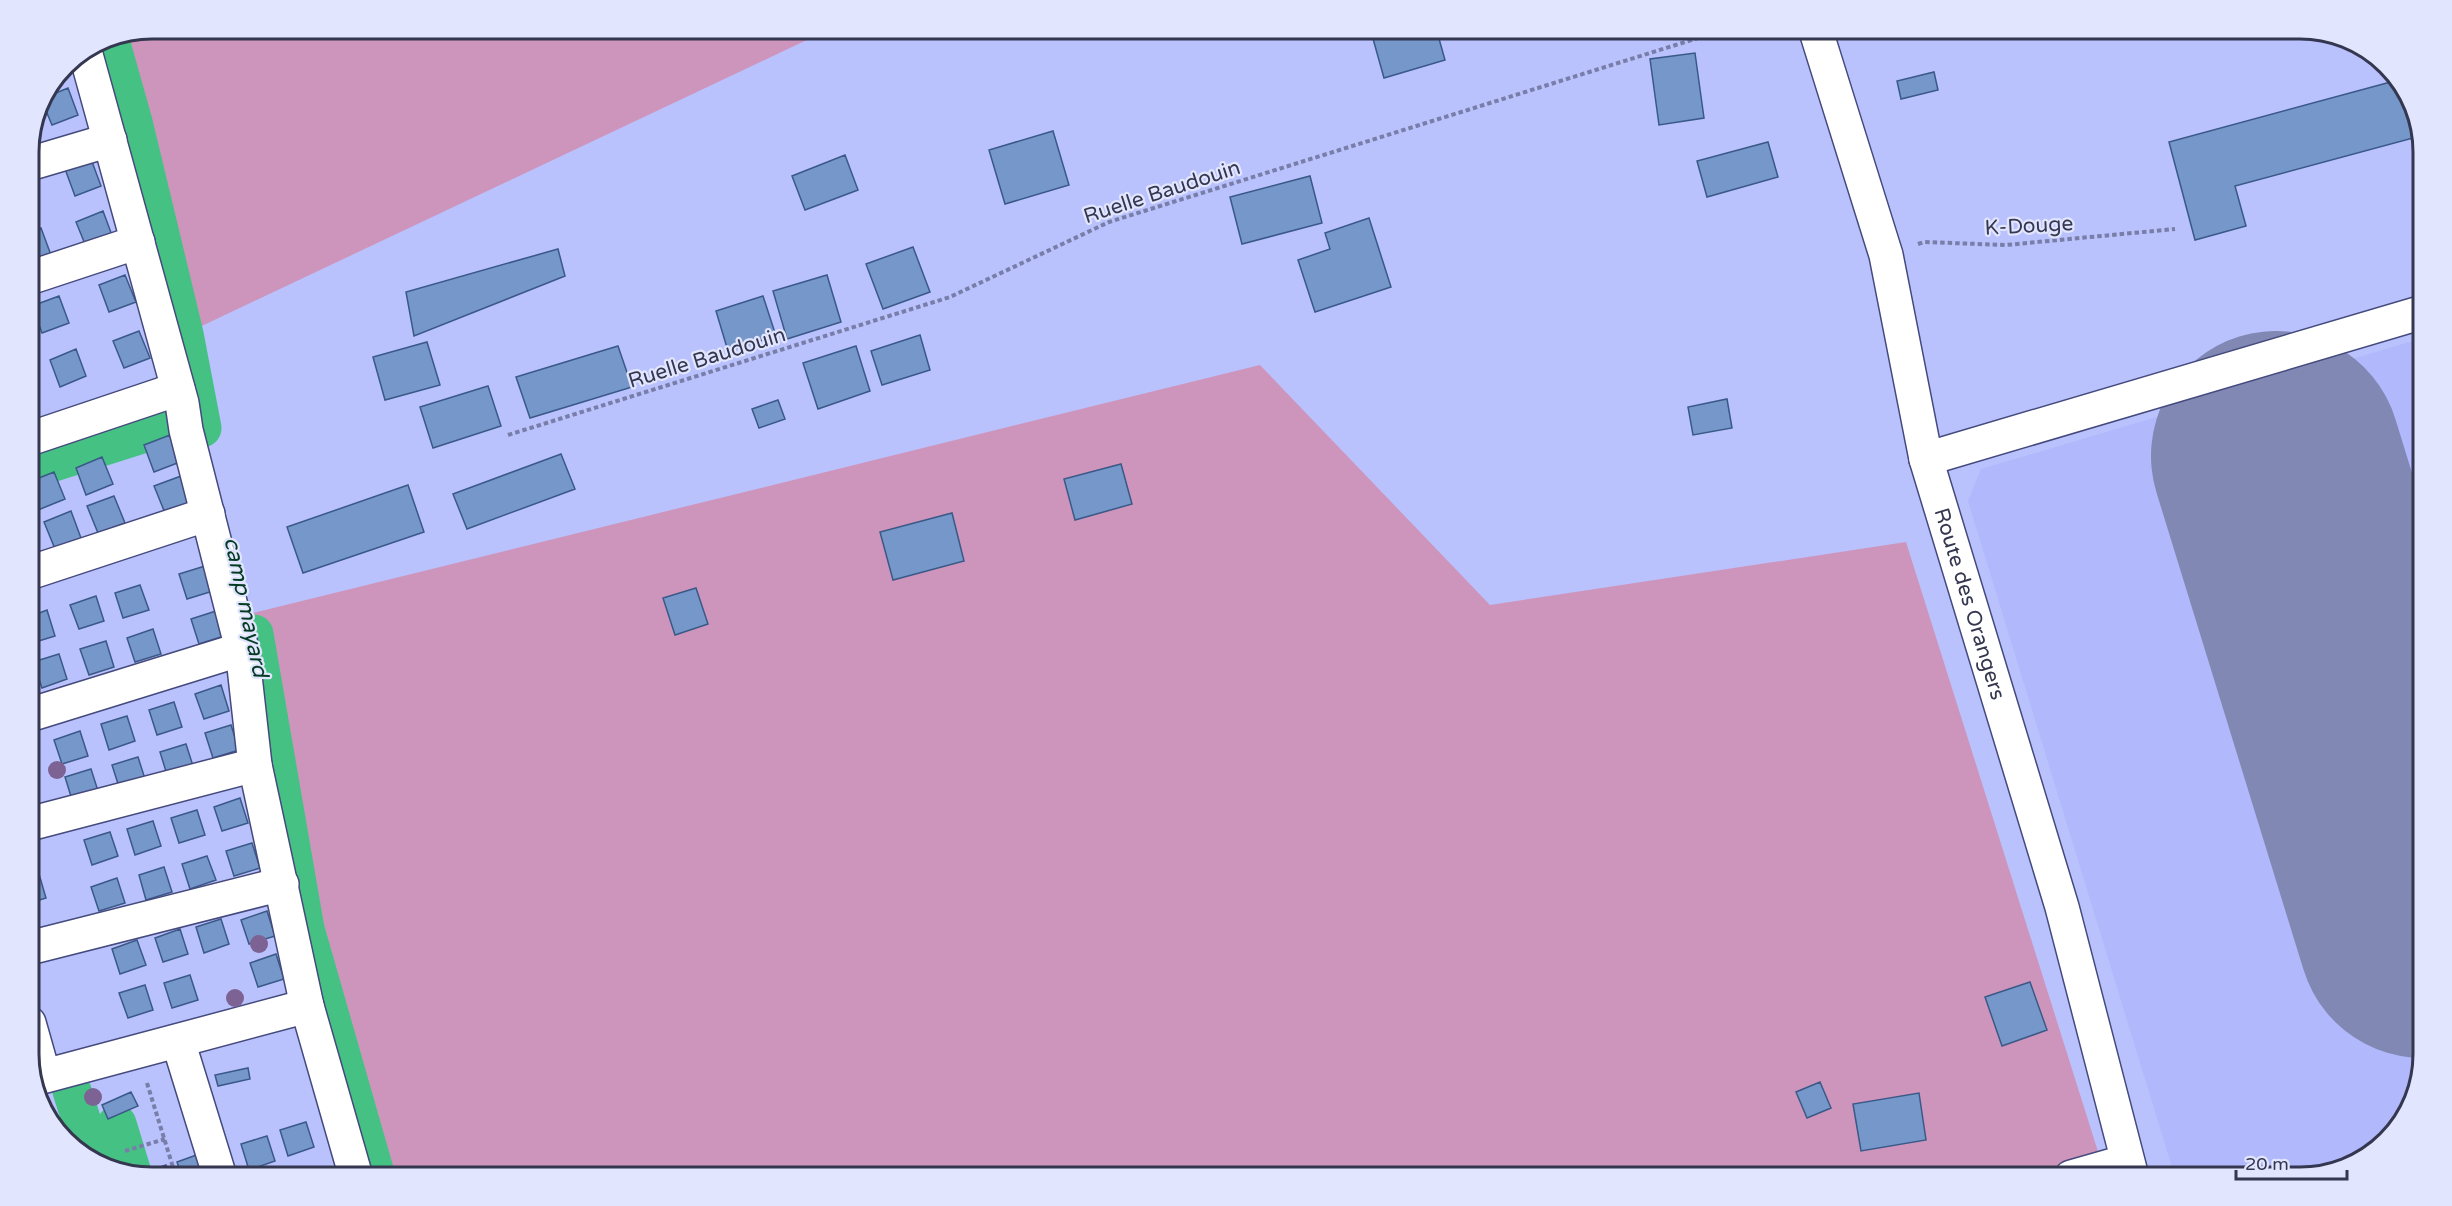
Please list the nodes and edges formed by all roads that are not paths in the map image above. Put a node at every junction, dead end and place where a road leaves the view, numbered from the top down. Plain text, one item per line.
1 (1818, 39) edge
2 (87, 59) edge
3 (110, 140) junction
4 (39, 162) edge
5 (138, 242) junction
6 (39, 275) edge
7 (2413, 315) edge
8 (182, 408) junction
9 (39, 437) edge
10 (1926, 459) junction
11 (208, 514) junction
12 (39, 570) edge
13 (242, 649) junction
14 (39, 712) edge
15 (255, 765) junction
16 (39, 821) edge
17 (282, 884) junction
18 (39, 945) edge
19 (308, 1006) junction
20 (178, 1041) junction
21 (41, 1077) edge
22 (217, 1167) edge
23 (353, 1167) edge
24 (2128, 1167) edge

1 - 10 street, Route des Orangers
2 - 3 street
3 - 4 street
3 - 5 street
5 - 6 street
5 - 8 street
7 - 10 street
8 - 9 street
8 - 11 street
10 - 24 street, Route des Orangers
11 - 12 street
11 - 13 street
13 - 14 street
13 - 15 street
15 - 16 street
15 - 17 street
17 - 18 street
17 - 19 street
19 - 20 street
19 - 23 street
20 - 21 street
20 - 22 street

